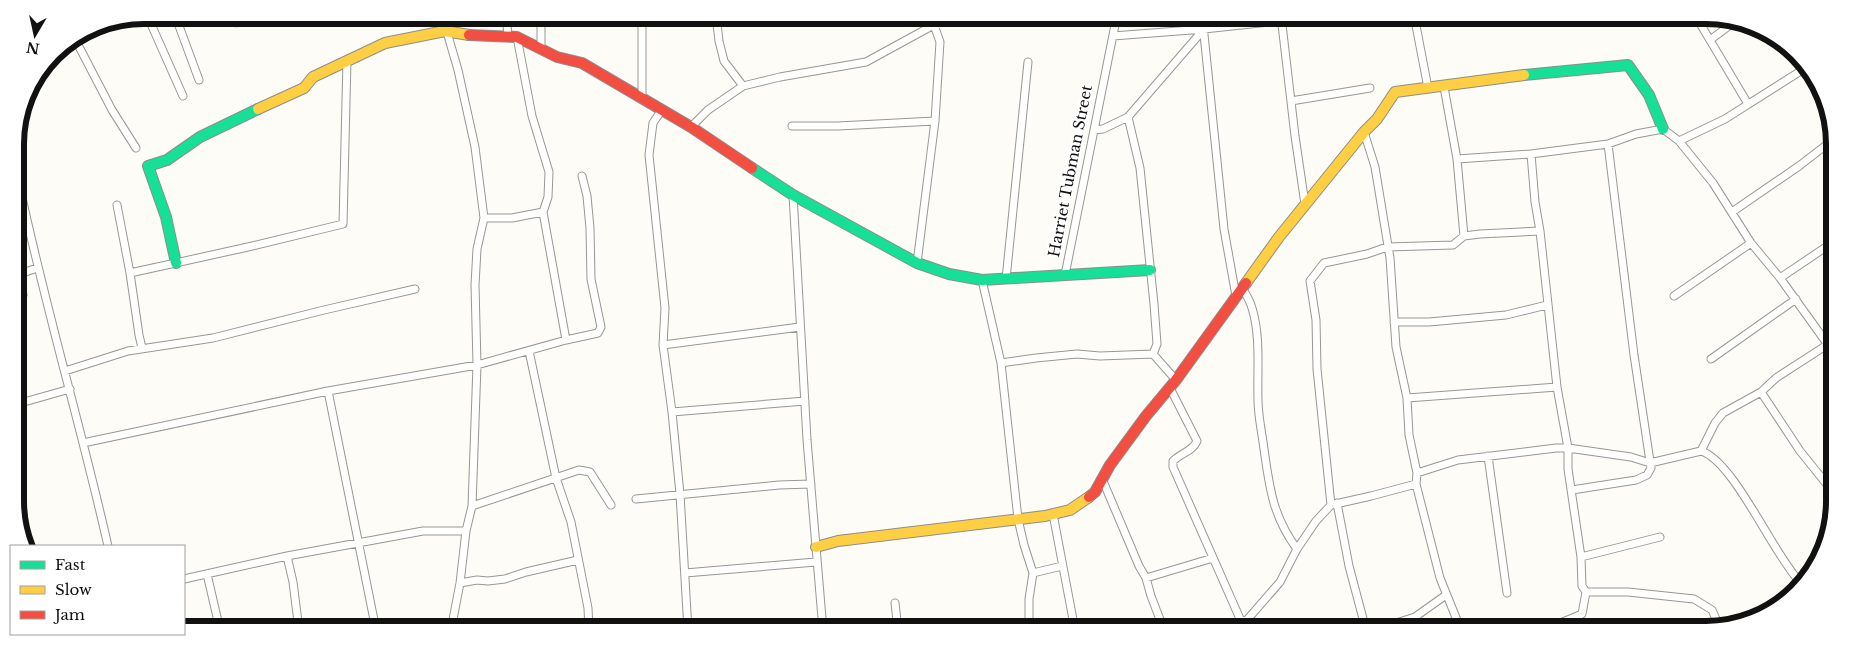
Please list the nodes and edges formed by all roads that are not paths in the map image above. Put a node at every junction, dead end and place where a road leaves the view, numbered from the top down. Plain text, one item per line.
1 (151, 24) edge
2 (178, 24) edge
3 (444, 24) edge
4 (509, 24) edge
5 (540, 24) edge
6 (642, 24) edge
7 (717, 24) edge
8 (1115, 24) edge
9 (1203, 24) edge
10 (1236, 24) edge
11 (1283, 24) edge
12 (1416, 24) edge
13 (1700, 24) edge
14 (934, 25) joint
15 (1729, 26) edge
16 (1204, 29) junction
17 (445, 31) junction
18 (1113, 36) junction
19 (513, 37) junction
20 (1710, 40) junction
21 (77, 44) edge
22 (541, 48) junction
23 (347, 60) junction
24 (1028, 62) dead end
25 (1802, 71) edge
26 (199, 80) dead end
27 (744, 86) junction
28 (1444, 87) junction
29 (1370, 88) dead end
30 (1428, 88) junction
31 (183, 96) dead end
32 (642, 97) junction
33 (1291, 101) junction
34 (1748, 104) junction
35 (661, 111) junction
36 (1128, 117) junction
37 (935, 121) junction
38 (792, 126) dead end
39 (691, 127) junction
40 (1663, 129) junction
41 (1094, 130) junction
42 (1364, 132) junction
43 (1679, 141) junction
44 (1608, 144) junction
45 (1826, 145) edge
46 (136, 148) dead end
47 (1532, 154) junction
48 (1457, 159) junction
49 (582, 176) dead end
50 (793, 195) junction
51 (24, 204) edge
52 (1305, 204) junction
53 (117, 205) dead end
54 (543, 212) junction
55 (1732, 212) junction
56 (484, 218) junction
57 (1540, 232) junction
58 (1464, 236) junction
59 (1750, 243) junction
60 (1387, 247) junction
61 (1826, 247) edge
62 (176, 263) junction
63 (917, 263) junction
64 (37, 268) junction
65 (1150, 270) junction
66 (24, 273) edge
67 (130, 273) junction
68 (1065, 275) junction
69 (1780, 278) junction
70 (1006, 279) junction
71 (982, 280) junction
72 (415, 289) dead end
73 (1239, 292) junction
74 (1674, 296) dead end
75 (1796, 300) junction
76 (1547, 305) junction
77 (1394, 322) junction
78 (800, 327) junction
79 (566, 340) junction
80 (1826, 341) edge
81 (663, 344) junction
82 (142, 348) junction
83 (1826, 348) edge
84 (529, 351) junction
85 (1153, 354) junction
86 (1711, 359) dead end
87 (1001, 363) junction
88 (477, 365) junction
89 (66, 370) junction
90 (1173, 384) junction
91 (1557, 387) junction
92 (70, 389) junction
93 (328, 391) junction
94 (1761, 392) junction
95 (1407, 398) junction
96 (805, 401) junction
97 (24, 402) edge
98 (672, 412) junction
99 (83, 443) junction
100 (1568, 448) junction
101 (1701, 451) junction
102 (1488, 456) junction
103 (1650, 463) junction
104 (1417, 474) junction
105 (556, 478) junction
106 (1103, 481) junction
107 (1826, 483) edge
108 (811, 484) junction
109 (1416, 484) junction
110 (1572, 490) junction
111 (680, 494) junction
112 (636, 499) dead end
113 (1334, 504) junction
114 (611, 505) dead end
115 (472, 506) junction
116 (1053, 514) junction
117 (1018, 519) junction
118 (466, 531) junction
119 (1660, 536) dead end
120 (358, 542) junction
121 (108, 545) edge
122 (816, 547) junction
123 (1297, 549) junction
124 (287, 556) junction
125 (1581, 557) junction
126 (1213, 558) junction
127 (578, 560) junction
128 (816, 562) junction
129 (1062, 566) junction
130 (685, 573) junction
131 (1033, 573) junction
132 (207, 574) junction
133 (1146, 578) junction
134 (185, 579) edge
135 (1798, 579) edge
136 (460, 583) junction
137 (1586, 592) junction
138 (1507, 593) dead end
139 (1446, 595) junction
140 (895, 604) dead end
141 (218, 621) edge
142 (299, 621) edge
143 (374, 621) edge
144 (453, 621) edge
145 (589, 621) edge
146 (688, 621) edge
147 (822, 621) edge
148 (897, 621) edge
149 (1029, 621) edge
150 (1073, 621) edge
151 (1161, 621) edge
152 (1364, 621) edge
153 (1402, 621) edge
154 (1457, 621) edge
155 (1565, 621) edge
156 (1717, 621) edge

1 - 31 street
2 - 26 street
3 - 17 street
4 - 19 street
5 - 22 street
6 - 32 street
7 - 27 street
8 - 18 street, Harriet Tubman Street
9 - 16 street
10 - 16 street
11 - 33 street
12 - 30 street
13 - 20 street
14 - 27 street
14 - 37 street
15 - 20 street
16 - 18 street
16 - 36 street
16 - 73 street
17 - 19 street
17 - 23 street
17 - 56 street
18 - 41 street, Harriet Tubman Street
19 - 22 street, Harriet Tubman Street
19 - 54 street
20 - 34 street
21 - 46 street
22 - 32 street, Harriet Tubman Street
23 - 62 street
23 - 62 street
24 - 70 street
25 - 34 street
27 - 39 street
28 - 30 street
28 - 40 street
28 - 48 street
29 - 33 street
30 - 42 street
32 - 35 street, Harriet Tubman Street
33 - 52 street
34 - 43 street
35 - 39 street, Harriet Tubman Street
35 - 81 street
36 - 41 street
36 - 65 street
37 - 38 street
37 - 63 street
39 - 50 street, Harriet Tubman Street
40 - 43 street
40 - 44 street
41 - 68 street, Harriet Tubman Street
42 - 52 street
42 - 60 street
43 - 55 street
44 - 47 street
44 - 103 street
45 - 55 street
47 - 48 street
47 - 57 street
48 - 58 street
49 - 79 street
50 - 63 street, Harriet Tubman Street
50 - 78 street
51 - 64 street
52 - 73 street
53 - 67 street
54 - 56 street
54 - 79 street
55 - 59 street
56 - 88 street
57 - 58 street
57 - 76 street
58 - 60 street
59 - 69 street
59 - 74 street
60 - 77 street
60 - 113 street
61 - 69 street
62 - 67 street
63 - 71 street, Harriet Tubman Street
64 - 66 street
64 - 89 street
65 - 68 street
65 - 85 street
67 - 82 street
68 - 70 street, Harriet Tubman Street
69 - 75 street
70 - 71 street, Harriet Tubman Street
71 - 87 street
72 - 82 street
73 - 90 street
73 - 123 street
75 - 80 street
75 - 86 street
76 - 77 street
76 - 91 street
77 - 95 street
78 - 81 street
78 - 96 street
79 - 84 street
81 - 98 street
82 - 89 street
83 - 94 street
84 - 88 street
84 - 105 street
85 - 87 street
85 - 90 street
87 - 117 street
88 - 93 street
88 - 115 street
89 - 92 street
90 - 106 street
90 - 126 street
91 - 95 street
91 - 100 street
92 - 97 street
92 - 99 street
93 - 99 street
93 - 120 street
94 - 101 street
94 - 107 street
95 - 104 street
96 - 98 street
96 - 108 street
98 - 111 street
99 - 121 street
100 - 102 street
100 - 103 street
100 - 110 street
101 - 103 street
101 - 135 street
102 - 104 street
102 - 138 street
103 - 110 street
104 - 109 street
105 - 114 street
105 - 115 street
105 - 127 street
106 - 116 street
106 - 133 street
108 - 111 street
108 - 122 street
109 - 113 street
109 - 139 street
110 - 125 street
111 - 112 street
111 - 130 street
113 - 123 street
113 - 152 street
115 - 118 street
116 - 117 street
116 - 129 street
117 - 122 street
117 - 131 street
118 - 120 street
118 - 136 street
119 - 125 street
120 - 124 street
120 - 143 street
122 - 128 street
123 - 126 street
124 - 132 street
124 - 142 street
125 - 137 street
126 - 133 street
127 - 136 street
127 - 145 street
128 - 130 street
128 - 147 street
129 - 131 street
129 - 150 street
130 - 146 street
131 - 149 street
132 - 134 street
132 - 141 street
133 - 151 street
136 - 144 street
137 - 155 street
137 - 156 street
139 - 153 street
139 - 154 street
140 - 148 street

